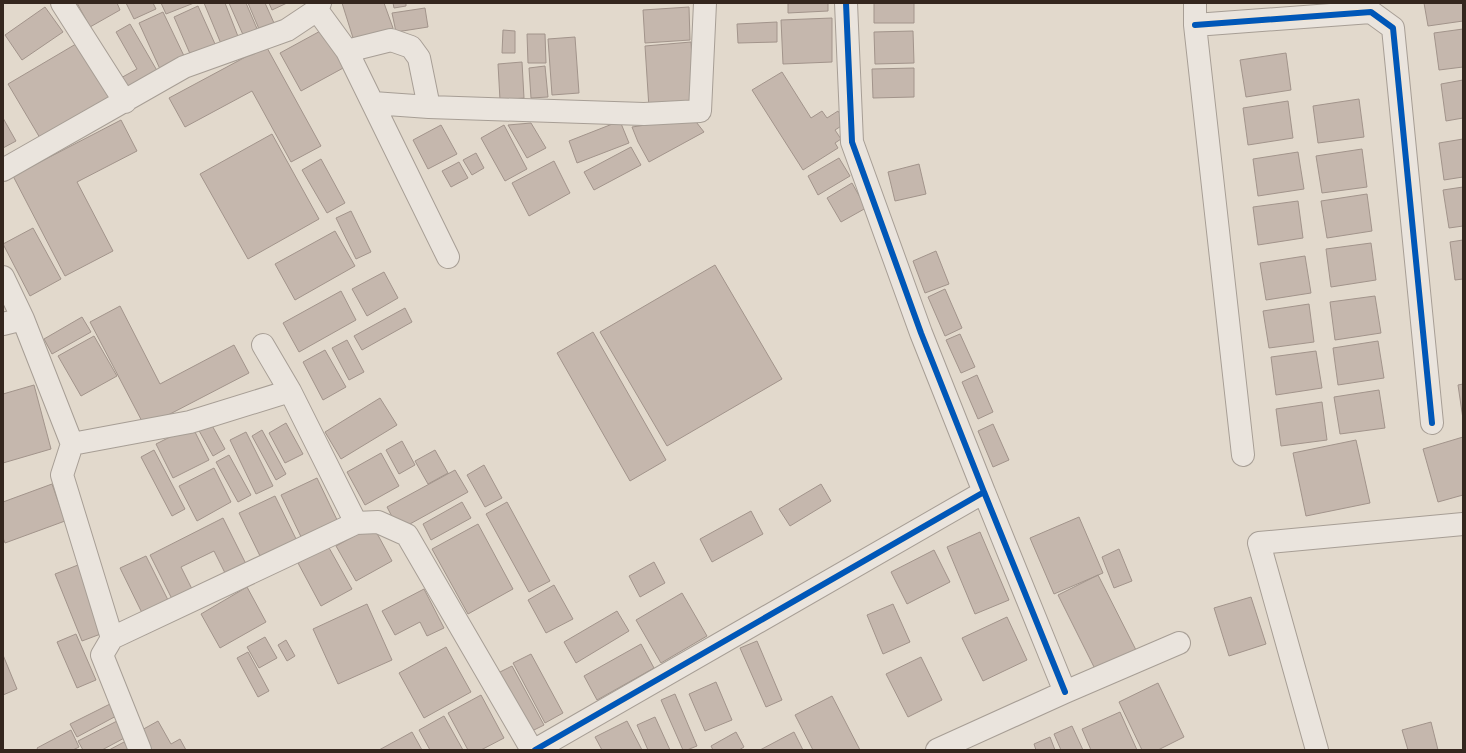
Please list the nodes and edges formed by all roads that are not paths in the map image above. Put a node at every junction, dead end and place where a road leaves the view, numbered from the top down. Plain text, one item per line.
1 (62, 3) edge
2 (705, 3) edge
3 (846, 3) edge
4 (1195, 3) edge
5 (319, 6) edge
6 (1196, 25) junction
7 (347, 51) junction
8 (125, 102) junction
9 (373, 103) junction
10 (429, 107) junction
11 (3, 170) edge
12 (448, 257) dead end
13 (3, 277) edge
14 (13, 322) edge
15 (263, 345) dead end
16 (290, 391) junction
17 (1432, 423) dead end
18 (72, 444) junction
19 (1243, 456) dead end
20 (984, 492) junction
21 (356, 523) junction
22 (1463, 524) edge
23 (112, 638) junction
24 (1179, 643) dead end
25 (1065, 692) junction
26 (140, 750) edge
27 (532, 750) edge
28 (535, 750) edge
29 (937, 750) edge
30 (1317, 750) edge

1 - 8 street
2 - 10 street
3 - 20 street
4 - 6 street
5 - 7 street
5 - 8 street
6 - 17 street
6 - 19 street
7 - 9 street
7 - 10 street
8 - 11 street
9 - 10 street
9 - 12 street
13 - 14 street
14 - 18 street
15 - 16 street
16 - 18 street
16 - 21 street
18 - 23 street
20 - 25 street
20 - 28 street
21 - 23 street
21 - 27 street
22 - 30 street
23 - 26 street
24 - 25 street
25 - 29 street

